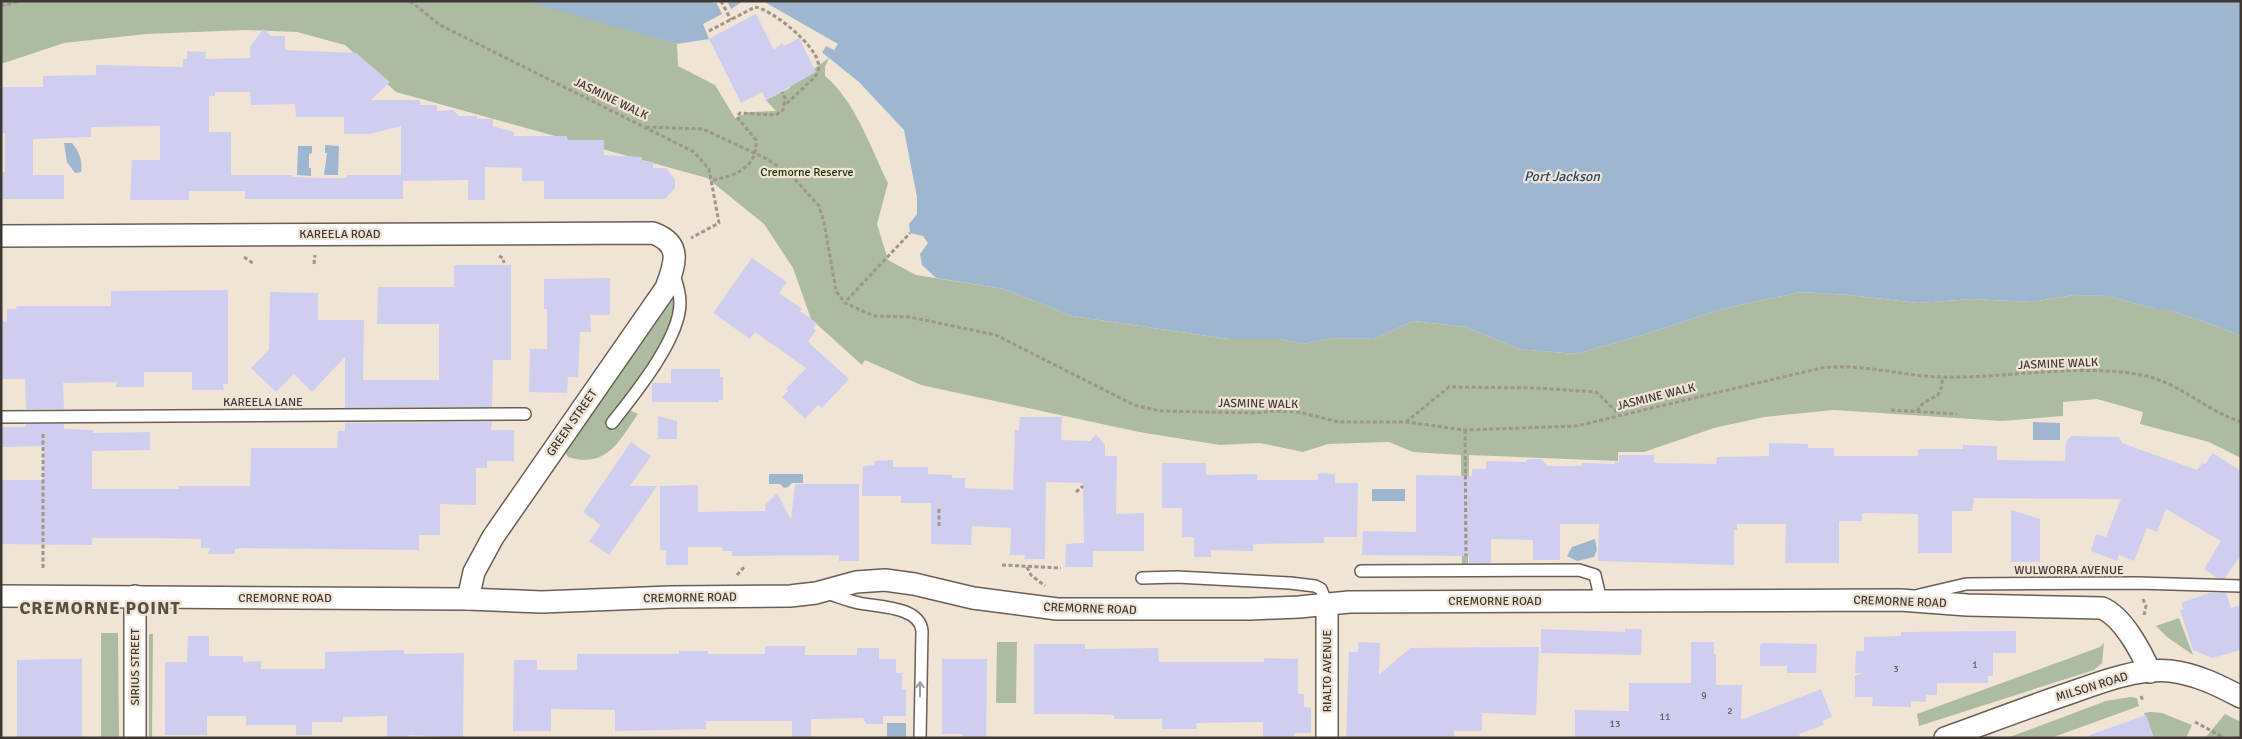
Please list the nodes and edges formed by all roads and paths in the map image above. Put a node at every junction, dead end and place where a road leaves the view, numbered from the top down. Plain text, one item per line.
1 (19, 1) edge
2 (410, 1) edge
3 (721, 1) edge
4 (1, 6) edge
5 (731, 20) junction
6 (709, 32) dead end
7 (782, 92) dead end
8 (784, 105) junction
9 (646, 127) junction
10 (756, 155) junction
11 (712, 180) junction
12 (910, 233) dead end
13 (1, 236) edge
14 (673, 248) junction
15 (672, 271) junction
16 (847, 300) dead end
17 (1942, 377) junction
18 (1891, 410) dead end
19 (1916, 411) junction
20 (525, 414) dead end
21 (1957, 414) dead end
22 (1620, 415) junction
23 (1, 417) edge
24 (43, 417) junction
25 (1406, 422) junction
26 (2241, 422) edge
27 (612, 423) dead end
28 (1464, 430) junction
29 (1083, 486) dead end
30 (1076, 492) dead end
31 (939, 509) dead end
32 (939, 526) dead end
33 (1002, 565) dead end
34 (1027, 566) junction
35 (1061, 568) dead end
36 (43, 570) dead end
37 (1361, 571) dead end
38 (1466, 572) junction
39 (1142, 578) dead end
40 (2241, 586) edge
41 (1047, 588) dead end
42 (823, 592) junction
43 (1, 596) edge
44 (135, 596) junction
45 (468, 599) junction
46 (1900, 600) junction
47 (1601, 601) junction
48 (1326, 604) junction
49 (2146, 606) dead end
50 (2144, 615) dead end
51 (2150, 672) junction
52 (2141, 696) dead end
53 (2241, 697) edge
54 (2143, 701) dead end
55 (2195, 722) dead end
56 (135, 738) edge
57 (920, 738) edge
58 (1327, 738) edge
59 (1945, 738) edge
60 (2225, 738) edge

1 - 4 path
2 - 9 path, JASMINE WALK
3 - 5 path
5 - 6 path
5 - 8 path
7 - 8 path
8 - 10 path
9 - 10 path, JASMINE WALK
9 - 11 path
10 - 11 path
10 - 25 path, JASMINE WALK
11 - 14 path
12 - 16 path
13 - 14 street, KAREELA ROAD
14 - 15 street, GREEN STREET
15 - 27 lane
15 - 45 street, GREEN STREET
17 - 19 path
17 - 22 path, JASMINE WALK
17 - 26 path, JASMINE WALK
18 - 19 path
19 - 21 path
20 - 24 lane, KAREELA LANE
22 - 25 path
22 - 28 path, JASMINE WALK
23 - 24 lane, KAREELA LANE
24 - 36 path
25 - 28 path, JASMINE WALK
28 - 38 path
29 - 30 path
31 - 32 path
33 - 34 path
34 - 35 path
34 - 41 path
37 - 38 lane
38 - 47 lane
39 - 48 lane
40 - 46 lane, WULWORRA AVENUE
42 - 45 street, CREMORNE ROAD
42 - 48 street, CREMORNE ROAD
57 -> 42 lane
43 - 44 street, CREMORNE ROAD
44 - 45 street, CREMORNE ROAD
44 - 56 street, SIRIUS STREET
46 - 47 street, CREMORNE ROAD
46 - 51 street, CREMORNE ROAD
47 - 48 street, CREMORNE ROAD
48 - 58 street, RIALTO AVENUE
49 - 50 path
51 - 53 street, MILSON ROAD
51 - 59 street, MILSON ROAD
52 - 54 path
55 - 60 path

